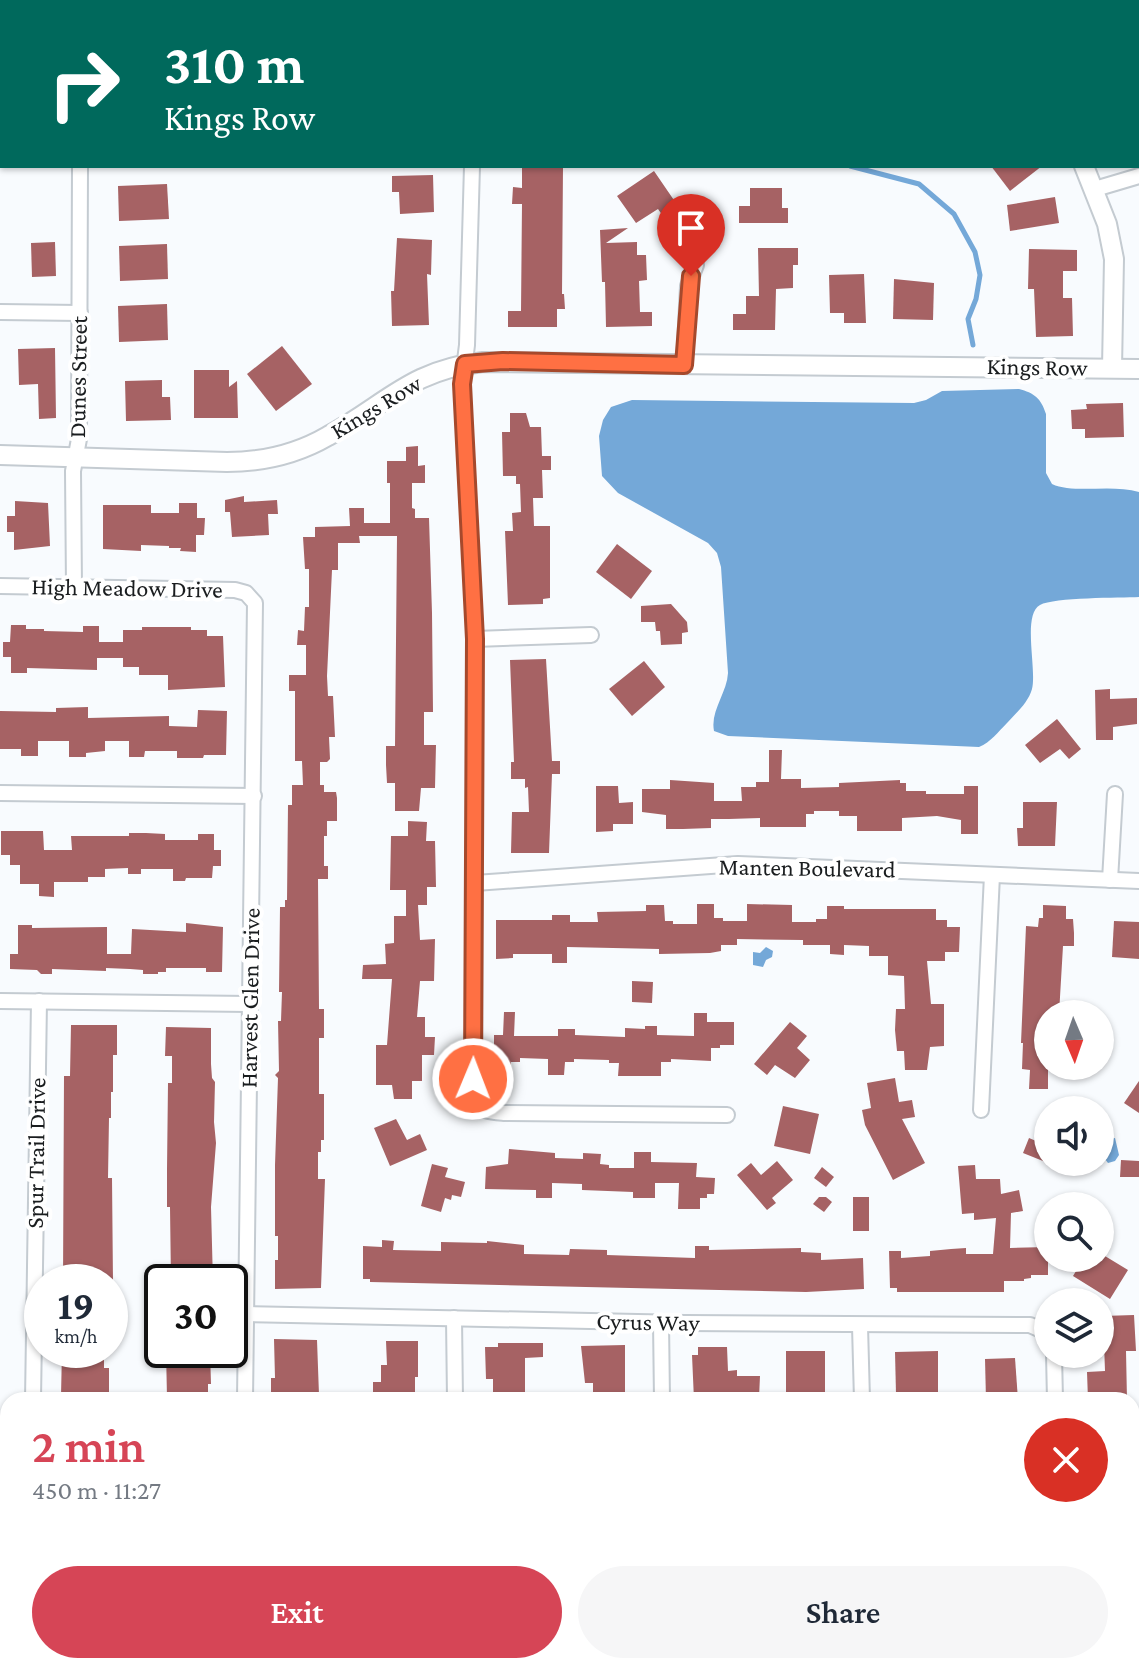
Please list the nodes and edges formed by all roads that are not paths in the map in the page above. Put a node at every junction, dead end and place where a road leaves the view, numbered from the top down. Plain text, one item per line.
1 (80, 168) edge
2 (472, 168) edge
3 (1085, 168) edge
4 (1139, 176) edge
5 (1095, 189) junction
6 (696, 265) dead end
7 (0, 312) edge
8 (80, 313) junction
9 (465, 364) junction
10 (684, 365) junction
11 (1112, 368) junction
12 (1139, 369) edge
13 (0, 455) edge
14 (76, 456) junction
15 (0, 586) edge
16 (74, 587) junction
17 (252, 597) joint
18 (591, 635) dead end
19 (475, 639) junction
20 (0, 793) edge
21 (1115, 794) dead end
22 (254, 796) junction
23 (992, 875) junction
24 (1110, 880) junction
25 (1139, 881) edge
26 (475, 883) junction
27 (0, 1001) edge
28 (39, 1001) junction
29 (249, 1004) junction
30 (981, 1110) dead end
31 (727, 1115) dead end
32 (247, 1264) edge
33 (248, 1314) edge
34 (454, 1318) junction
35 (661, 1322) junction
36 (860, 1326) junction
37 (1034, 1327) edge
38 (246, 1368) edge
39 (1054, 1368) edge
40 (33, 1392) edge
41 (245, 1392) edge
42 (455, 1392) edge
43 (662, 1392) edge
44 (862, 1392) edge
45 (1055, 1392) edge

1 - 8 street, Dunes Street
2 - 9 street
3 - 5 street
4 - 5 street
5 - 11 street
6 - 10 street
7 - 8 street
8 - 14 street, Dunes Street
9 - 10 street, Kings Row
9 - 14 street, Kings Row
9 - 19 street
10 - 11 street, Kings Row
11 - 12 street, Kings Row
13 - 14 street, Kings Row
14 - 16 street, Dunes Street
15 - 16 street, High Meadow Drive
16 - 17 street, High Meadow Drive
17 - 22 street, Harvest Glen Drive
18 - 19 street
19 - 26 street
20 - 22 street
21 - 24 street
22 - 29 street, Harvest Glen Drive
23 - 24 street, Manten Boulevard
23 - 26 street, Manten Boulevard
23 - 30 street
24 - 25 street, Manten Boulevard
26 - 31 street
27 - 28 street
28 - 29 street
28 - 40 street, Spur Trail Drive
29 - 32 street, Harvest Glen Drive
33 - 34 street, Cyrus Way
34 - 35 street, Cyrus Way
34 - 42 street
35 - 36 street, Cyrus Way
35 - 43 street
36 - 37 street, Cyrus Way
36 - 44 street
38 - 41 street, Harvest Glen Drive
39 - 45 street

